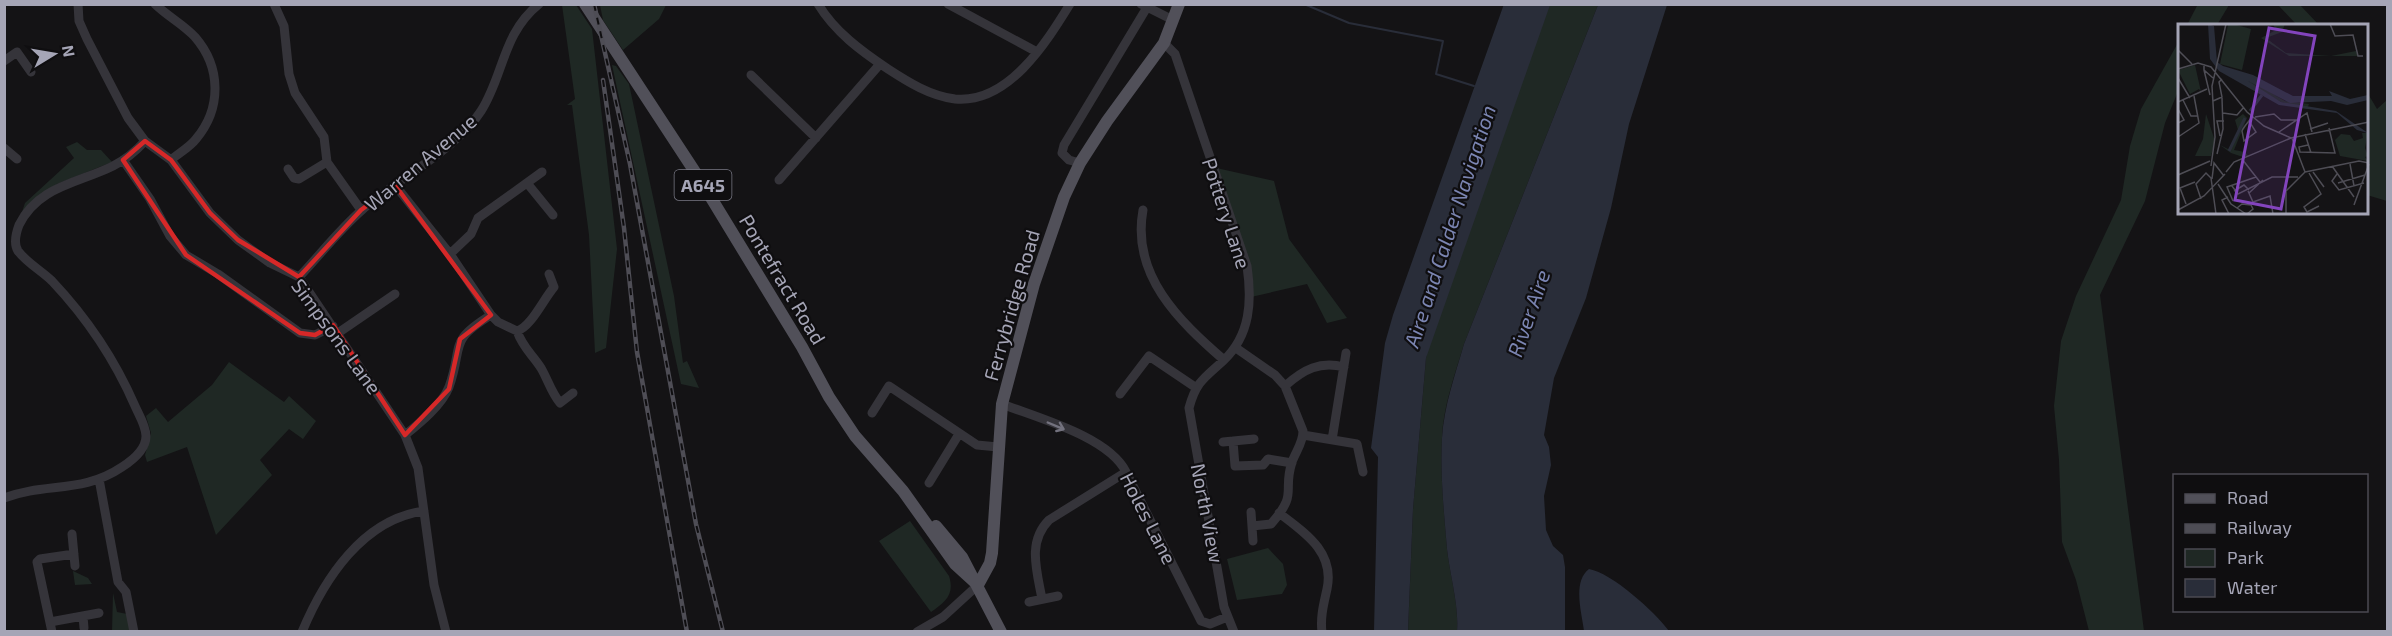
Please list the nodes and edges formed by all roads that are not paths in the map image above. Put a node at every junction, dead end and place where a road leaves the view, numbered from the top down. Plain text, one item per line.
1 (78, 4) edge
2 (154, 4) edge
3 (274, 4) edge
4 (539, 4) edge
5 (585, 4) edge
6 (818, 4) edge
7 (948, 4) edge
8 (1070, 4) edge
9 (1179, 4) edge
10 (1146, 6) edge
11 (1173, 20) junction
12 (1164, 43) junction
13 (1037, 52) junction
14 (4, 61) edge
15 (880, 64) junction
16 (31, 72) dead end
17 (751, 75) dead end
18 (816, 138) junction
19 (146, 141) junction
20 (4, 148) edge
21 (17, 159) dead end
22 (123, 160) junction
23 (171, 160) junction
24 (327, 162) junction
25 (1080, 163) junction
26 (288, 169) dead end
27 (542, 172) dead end
28 (779, 180) dead end
29 (527, 183) junction
30 (395, 185) junction
31 (362, 210) junction
32 (1143, 210) dead end
33 (553, 215) dead end
34 (450, 254) junction
35 (549, 274) dead end
36 (299, 277) junction
37 (394, 294) dead end
38 (491, 315) junction
39 (336, 329) junction
40 (517, 331) junction
41 (1236, 348) junction
42 (1346, 353) dead end
43 (1224, 360) junction
44 (1344, 367) junction
45 (1285, 386) junction
46 (1195, 387) junction
47 (573, 393) dead end
48 (1120, 394) dead end
49 (1002, 404) junction
50 (872, 413) dead end
51 (959, 434) junction
52 (405, 435) junction
53 (1303, 435) junction
54 (1254, 439) dead end
55 (1332, 440) junction
56 (1233, 441) junction
57 (1223, 442) dead end
58 (998, 447) junction
59 (1292, 463) junction
60 (1126, 472) junction
61 (1363, 472) dead end
62 (99, 479) junction
63 (929, 483) dead end
64 (4, 498) edge
65 (424, 511) junction
66 (1251, 512) dead end
67 (1280, 513) junction
68 (1252, 526) junction
69 (72, 534) dead end
70 (1253, 541) dead end
71 (74, 554) junction
72 (75, 566) dead end
73 (978, 585) junction
74 (1058, 596) dead end
75 (1042, 599) junction
76 (1029, 602) dead end
77 (99, 613) dead end
78 (83, 616) junction
79 (1227, 617) junction
80 (51, 627) edge
81 (1204, 627) edge
82 (84, 628) dead end
83 (134, 632) edge
84 (302, 632) edge
85 (446, 632) edge
86 (917, 632) edge
87 (1001, 632) edge
88 (1234, 632) edge
89 (1322, 632) edge

1 - 19 street, Simpsons Lane
2 - 23 street
3 - 24 street
4 - 30 street, Warren Avenue
5 - 73 main road, Pontefract Road / A645
6 - 15 street
7 - 13 street
8 - 13 street
9 - 11 main road, Ferrybridge Road
10 - 11 street
10 - 25 street
11 - 12 main road, Ferrybridge Road
12 - 25 main road, Ferrybridge Road
12 - 41 street, Pottery Lane
13 - 15 street
14 - 16 street
15 - 18 street
17 - 18 street
18 - 28 street
19 - 22 street
19 - 23 street, Simpsons Lane
20 - 21 street
22 - 39 street
22 - 62 street
23 - 36 street, Simpsons Lane
24 - 26 street
24 - 31 street
25 - 49 main road, Ferrybridge Road
27 - 29 street
29 - 33 street
29 - 34 street
30 - 31 street, Warren Avenue
30 - 34 street
31 - 36 street, Warren Avenue
32 - 43 street
34 - 38 street
35 - 40 street
36 - 39 street, Simpsons Lane
37 - 39 street
38 - 40 street
38 - 52 street
39 - 52 street, Simpsons Lane
40 - 47 street
41 - 43 street, Pottery Lane
41 - 45 street
42 - 44 street
43 - 46 street, Pottery Lane
44 - 45 street
44 - 55 street
45 - 53 street
46 - 48 street
46 - 79 street, North View
49 - 58 main road, Ferrybridge Road
49 -> 60 street, Holes Lane
50 - 51 street
51 - 58 street
51 - 63 street
52 - 65 street, Simpsons Lane
53 - 55 street
53 - 59 street
54 - 56 street
55 - 61 street
56 - 57 street
56 - 59 street
58 - 73 main road, Ferrybridge Road
59 - 67 street
60 - 75 street
60 - 81 street, Holes Lane
62 - 64 street
62 - 83 street
65 - 84 street
65 - 85 street, Simpsons Lane
66 - 68 street
67 - 68 street
67 - 89 street
68 - 70 street
69 - 71 street
71 - 72 street
71 - 80 street
73 - 86 street
73 - 87 main road, A645
74 - 75 street
75 - 76 street
77 - 78 street
78 - 80 street
78 - 82 street
79 - 81 street, Holes Lane
79 - 88 street

